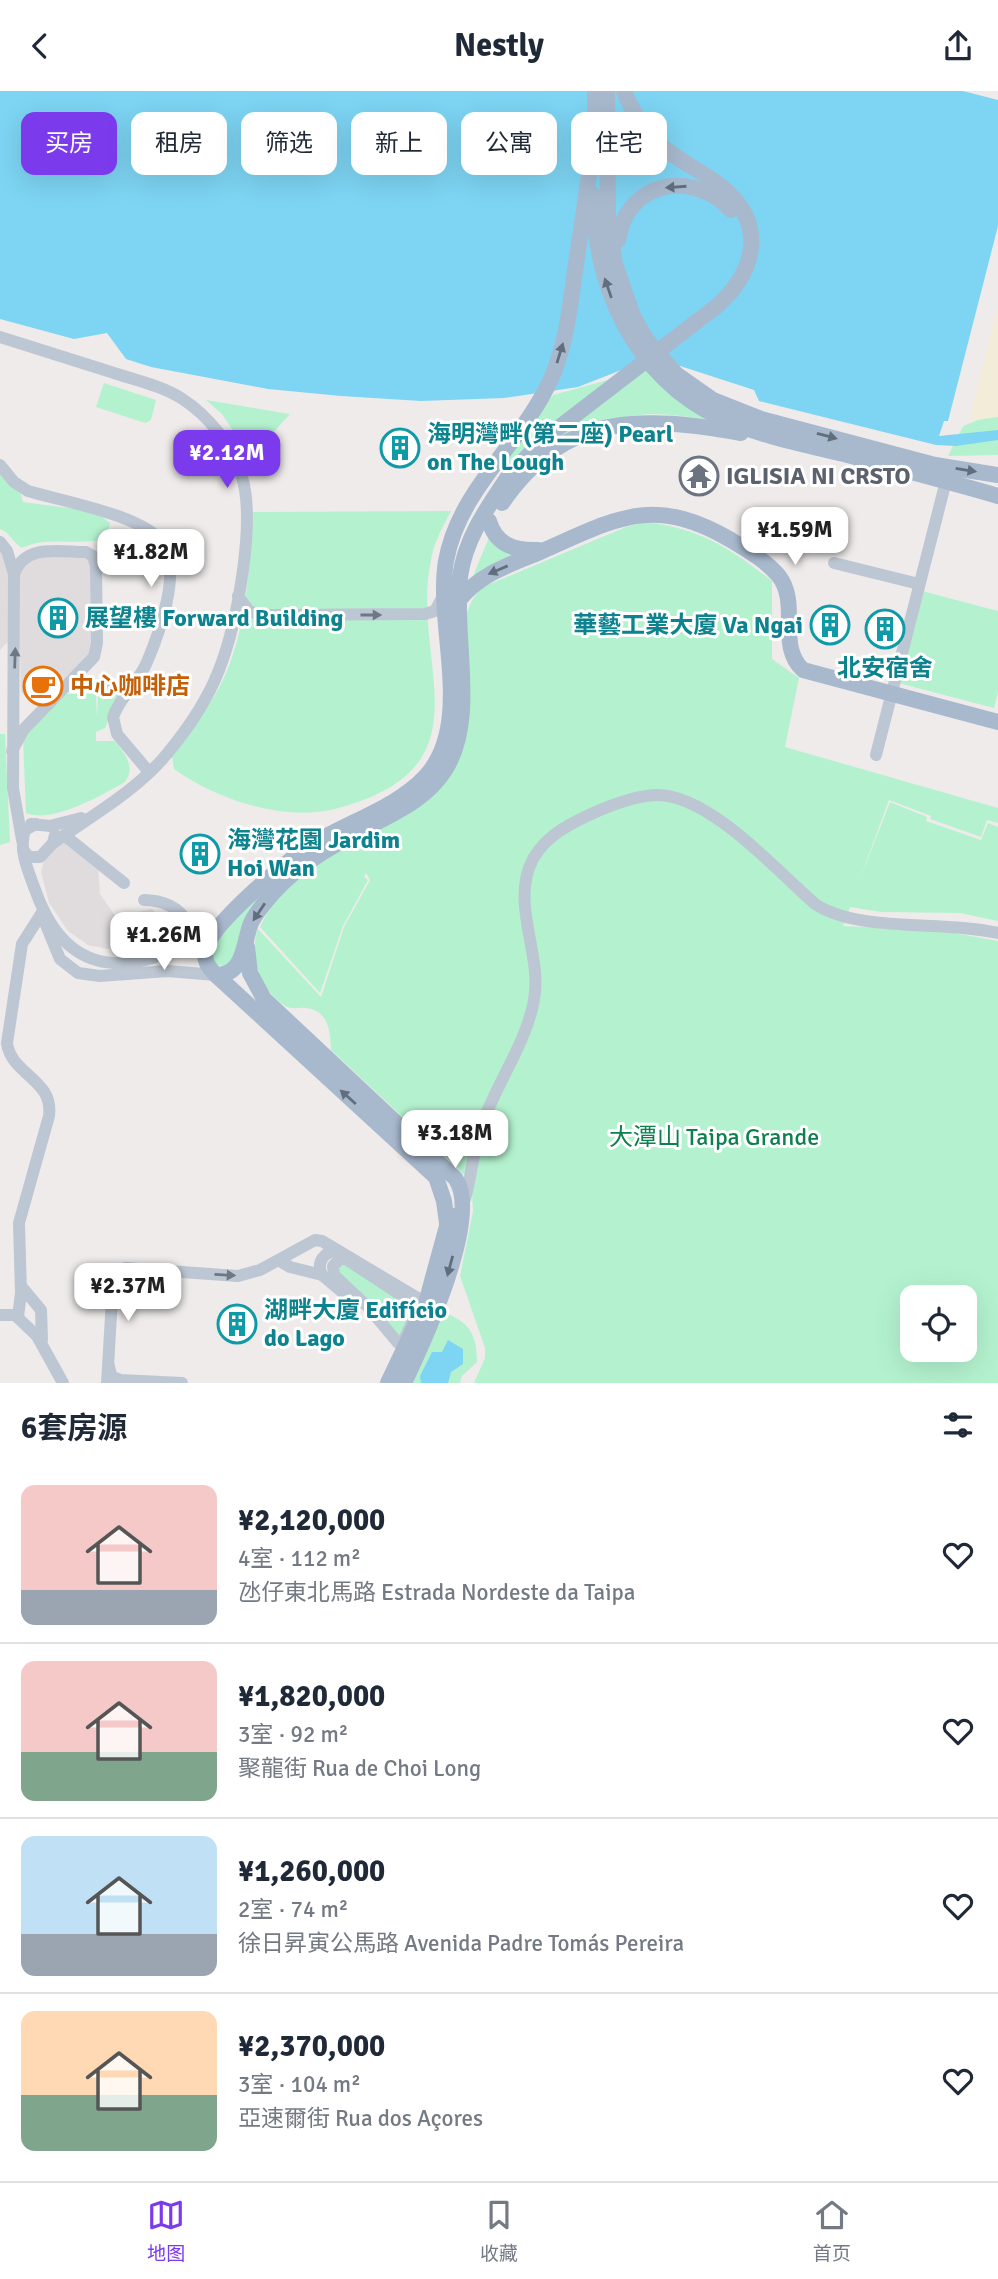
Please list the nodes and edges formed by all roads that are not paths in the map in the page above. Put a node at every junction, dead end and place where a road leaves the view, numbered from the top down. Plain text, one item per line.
1 (595, 91) edge
2 (607, 91) edge
3 (624, 91) edge
4 (595, 112) edge
5 (589, 175) edge
6 (596, 175) edge
7 (615, 264) junction
8 (0, 337) edge
9 (759, 426) junction
10 (837, 453) junction
11 (0, 465) edge
12 (505, 474) junction
13 (998, 475) edge
14 (946, 481) junction
15 (998, 496) edge
16 (489, 521) junction
17 (0, 542) edge
18 (544, 550) junction
19 (834, 563) dead end
20 (14, 574) junction
21 (919, 585) junction
22 (238, 596) junction
23 (450, 599) junction
24 (261, 615) junction
25 (229, 630) junction
26 (132, 687) junction
27 (96, 688) dead end
28 (891, 694) junction
29 (14, 703) junction
30 (38, 713) junction
31 (998, 722) edge
32 (12, 751) junction
33 (876, 755) dead end
34 (149, 772) junction
35 (17, 814) junction
36 (92, 815) junction
37 (36, 824) junction
38 (50, 826) junction
39 (58, 839) junction
40 (23, 845) junction
41 (42, 855) junction
42 (124, 883) dead end
43 (38, 897) junction
44 (144, 900) dead end
45 (43, 911) junction
46 (232, 915) junction
47 (998, 933) edge
48 (49, 936) junction
49 (247, 938) junction
50 (23, 942) junction
51 (165, 954) junction
52 (82, 956) junction
53 (125, 968) junction
54 (216, 975) junction
55 (475, 1148) junction
56 (455, 1178) junction
57 (465, 1199) junction
58 (447, 1223) junction
59 (342, 1255) junction
60 (280, 1261) junction
61 (322, 1275) junction
62 (19, 1302) edge
63 (426, 1303) junction
64 (0, 1315) edge
65 (35, 1325) junction
66 (428, 1331) junction
67 (399, 1361) junction
68 (109, 1362) junction
69 (142, 1382) edge
70 (63, 1383) edge
71 (107, 1383) edge
72 (182, 1383) edge
73 (388, 1383) edge
74 (404, 1383) edge

1 - 4 main road
2 - 7 main road
3 - 12 main road, bridge
23 -> 5 main road
9 -> 6 main road
7 - 9 main road
12 -> 7 main road, bridge
8 - 22 street
9 - 10 main road
9 -> 13 main road
10 - 14 main road
10 - 16 main road
11 - 26 street
12 - 23 main road
14 - 15 main road
14 - 21 street
16 - 18 main road
16 - 23 main road
17 - 20 street
18 -> 23 main road
18 - 28 main road
19 - 21 street
29 -> 20 street
20 - 30 street
21 - 28 street
22 - 24 street
22 - 25 street
24 -> 23 street
23 - 46 main road
23 -> 49 main road
24 - 25 street
25 - 34 street
26 - 27 street
26 - 34 street
28 - 31 main road
28 - 33 street
29 - 30 street
29 - 32 street
30 - 32 street
32 - 35 street
34 - 36 street
35 - 37 street
35 - 40 street
36 - 38 street
36 - 39 street
37 - 38 street
37 - 40 street
38 - 39 street
39 - 41 street
39 - 42 street
40 - 41 street
40 - 43 street
41 - 43 street
43 - 45 street
44 - 51 street
45 - 48 street
45 - 50 street
45 - 52 street
46 - 51 street
46 - 54 main road
47 - 55 street
48 - 50 street
48 - 52 street
48 - 53 street
49 - 54 main road
49 - 56 main road
50 - 62 street
51 - 53 street
52 - 53 street
53 - 54 street
58 -> 54 main road
55 - 56 street
55 - 57 street
56 - 57 main road
56 - 58 main road
57 -> 66 main road
58 - 63 main road
59 - 59 street
59 - 60 street
59 - 61 street
59 - 63 street
60 - 61 street
68 -> 60 street
61 - 67 street
62 - 64 street
62 - 65 street
62 - 65 street
63 - 66 main road
63 - 67 main road
65 - 70 street
66 - 74 main road
67 - 73 main road
68 - 69 street
68 - 71 street
69 - 72 street

